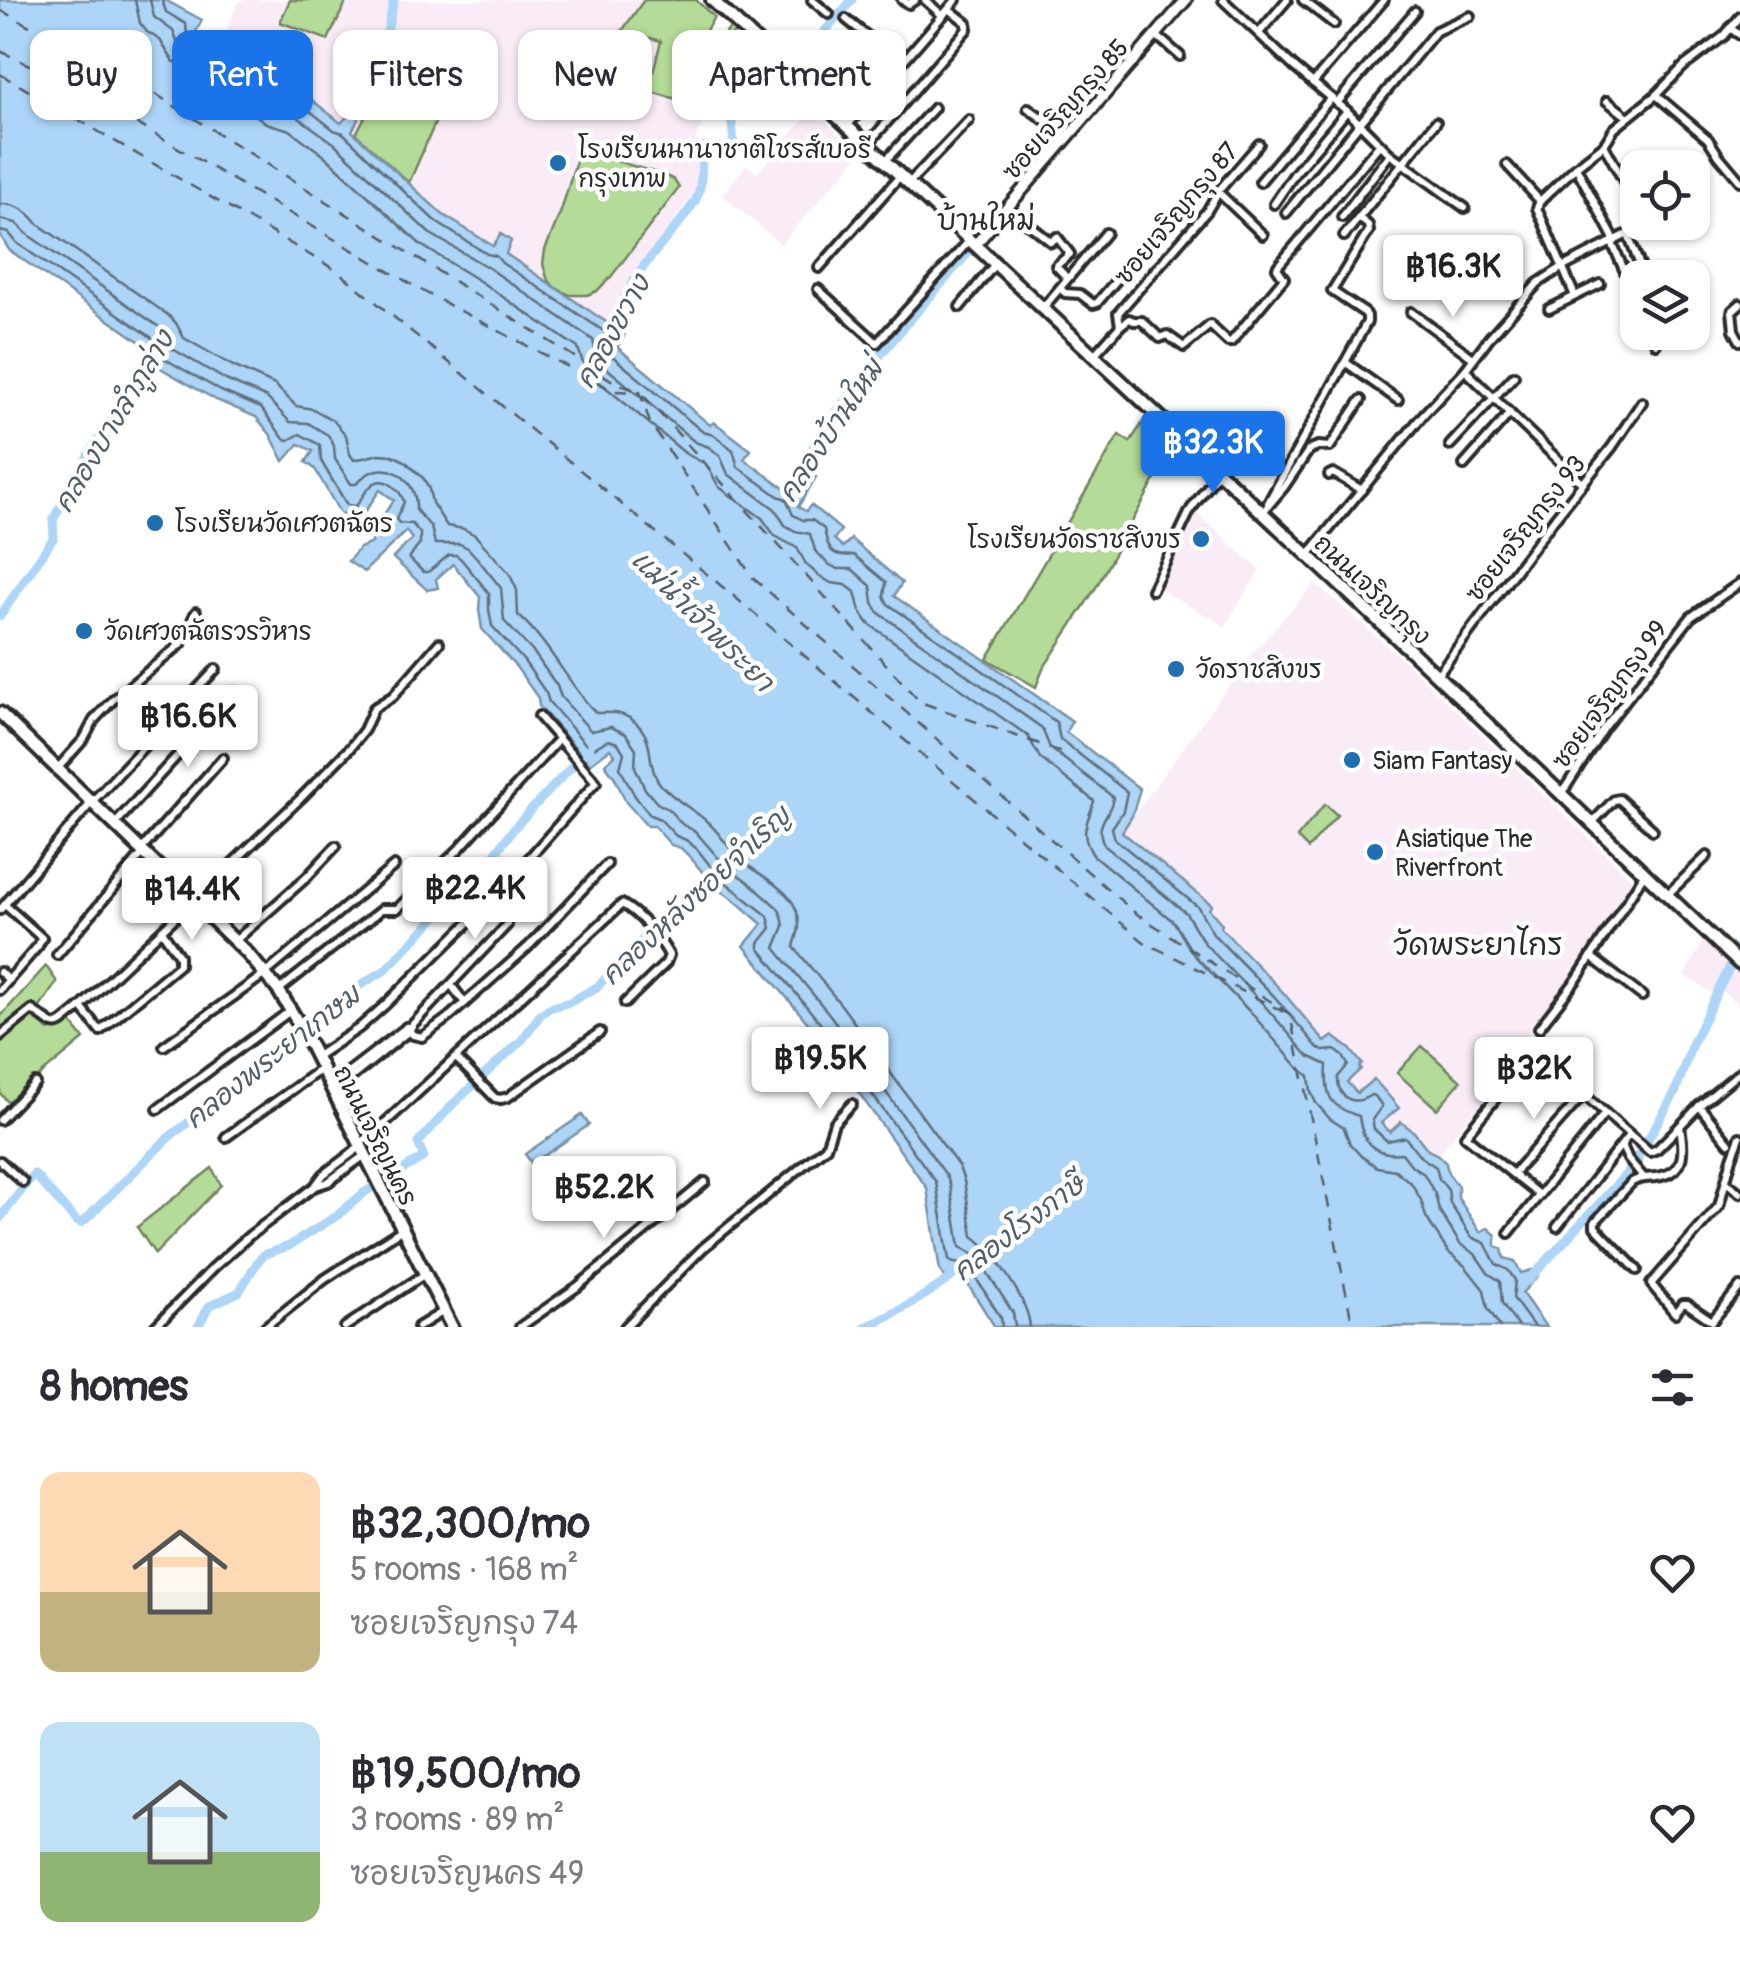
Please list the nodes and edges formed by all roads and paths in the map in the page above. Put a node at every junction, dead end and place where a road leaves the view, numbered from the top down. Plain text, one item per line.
1 (902, 0) edge
2 (915, 0) edge
3 (925, 0) edge
4 (956, 0) edge
5 (1186, 0) edge
6 (1224, 0) edge
7 (1287, 0) edge
8 (1304, 0) edge
9 (1384, 0) edge
10 (814, 1) edge
11 (720, 3) edge
12 (1415, 11) dead end
13 (946, 13) junction
14 (828, 14) dead end
15 (1470, 16) dead end
16 (1740, 16) edge
17 (846, 19) dead end
18 (1334, 24) dead end
19 (1730, 28) junction
20 (748, 30) edge
21 (860, 30) edge
22 (1259, 33) junction
23 (1156, 35) junction
24 (1740, 35) edge
25 (906, 56) edge
26 (1180, 56) dead end
27 (1313, 83) junction
28 (1656, 95) junction
29 (1334, 100) junction
30 (1607, 101) dead end
31 (934, 108) dead end
32 (1028, 108) dead end
33 (1348, 112) junction
34 (1628, 117) junction
35 (843, 120) edge
36 (852, 120) edge
37 (968, 120) dead end
38 (1436, 122) dead end
39 (1359, 123) junction
40 (848, 125) junction
41 (1067, 136) junction
42 (868, 144) junction
43 (1259, 144) dead end
44 (1380, 144) junction
45 (1604, 145) junction
46 (1390, 154) junction
47 (886, 160) junction
48 (1403, 164) junction
49 (1507, 165) dead end
50 (1576, 167) junction
51 (1620, 174) edge
52 (905, 179) junction
53 (1740, 181) edge
54 (1260, 182) dead end
55 (1218, 192) junction
56 (1540, 201) junction
57 (1274, 204) dead end
58 (1007, 207) junction
59 (1465, 208) dead end
60 (1286, 212) dead end
61 (1342, 217) dead end
62 (1359, 218) junction
63 (1106, 233) dead end
64 (1263, 235) dead end
65 (1344, 236) dead end
66 (1620, 239) edge
67 (1614, 242) junction
68 (973, 243) junction
69 (1621, 260) edge
70 (995, 264) junction
71 (819, 268) dead end
72 (1561, 268) junction
73 (1126, 269) dead end
74 (1068, 278) junction
75 (1600, 284) dead end
76 (818, 289) dead end
77 (1061, 289) junction
78 (1574, 296) junction
79 (1740, 304) edge
80 (960, 307) dead end
81 (1042, 308) junction
82 (1549, 310) dead end
83 (1411, 312) dead end
84 (1120, 326) junction
85 (1740, 341) edge
86 (1093, 356) junction
87 (1474, 358) junction
88 (1344, 362) junction
89 (1465, 370) junction
90 (1514, 376) dead end
91 (1493, 396) junction
92 (1361, 400) dead end
93 (1398, 400) dead end
94 (1642, 402) dead end
95 (1510, 413) junction
96 (1450, 445) dead end
97 (1464, 465) dead end
98 (1218, 473) junction
99 (1329, 475) dead end
100 (1583, 484) junction
101 (1362, 490) junction
102 (1265, 508) junction
103 (1308, 555) junction
104 (1740, 583) edge
105 (1152, 590) dead end
106 (196, 612) dead end
107 (439, 642) dead end
108 (216, 669) dead end
109 (1436, 676) junction
110 (236, 692) dead end
111 (0, 713) edge
112 (540, 716) dead end
113 (558, 739) junction
114 (223, 758) dead end
115 (57, 769) junction
116 (1561, 794) junction
117 (92, 803) junction
118 (1592, 823) junction
119 (115, 824) junction
120 (1653, 830) dead end
121 (336, 846) dead end
122 (142, 851) junction
123 (1707, 856) dead end
124 (607, 864) dead end
125 (394, 866) dead end
126 (1645, 874) junction
127 (1668, 895) junction
128 (193, 900) junction
129 (2, 908) edge
130 (507, 925) dead end
131 (162, 930) junction
132 (235, 941) junction
133 (57, 955) dead end
134 (1591, 958) junction
135 (1736, 960) edge
136 (0, 972) edge
137 (265, 974) junction
138 (9, 980) junction
139 (451, 984) junction
140 (0, 990) edge
141 (278, 991) junction
142 (1642, 996) dead end
143 (466, 1003) junction
144 (624, 1003) dead end
145 (81, 1007) junction
146 (291, 1010) junction
147 (409, 1028) junction
148 (1539, 1028) dead end
149 (600, 1032) dead end
150 (0, 1036) edge
151 (164, 1046) dead end
152 (315, 1058) junction
153 (456, 1058) junction
154 (321, 1069) junction
155 (1740, 1072) edge
156 (34, 1084) dead end
157 (331, 1090) junction
158 (1584, 1094) junction
159 (0, 1101) edge
160 (852, 1104) dead end
161 (1699, 1106) junction
162 (158, 1108) dead end
163 (9, 1109) junction
164 (1605, 1113) junction
165 (0, 1120) edge
166 (1680, 1126) junction
167 (1630, 1136) junction
168 (226, 1137) dead end
169 (1740, 1137) edge
170 (1729, 1143) dead end
171 (1622, 1146) junction
172 (361, 1149) junction
173 (0, 1161) edge
174 (1513, 1174) junction
175 (1644, 1178) junction
176 (23, 1182) dead end
177 (704, 1182) dead end
178 (1726, 1182) junction
179 (1740, 1193) edge
180 (1539, 1195) junction
181 (1557, 1227) dead end
182 (402, 1230) junction
183 (1509, 1233) dead end
184 (1636, 1270) dead end
185 (425, 1274) junction
186 (1740, 1287) edge
187 (444, 1312) junction
188 (156, 1327) edge
189 (265, 1327) edge
190 (345, 1327) edge
191 (418, 1327) edge
192 (452, 1327) edge
193 (520, 1327) edge
194 (625, 1327) edge

1 - 2 street
3 - 13 street
4 - 13 street
5 - 23 street, ซอยเจริญกรุง 85
6 - 22 street
7 - 22 street
8 - 18 street
9 - 27 street
10 - 14 street
11 - 20 main road, ถนนเจริญกรุง
12 - 29 street
13 - 25 street
13 - 42 street
15 - 39 street
16 - 19 street
17 - 21 street
19 - 24 street
19 - 28 street
22 - 27 street
23 - 26 street
23 - 41 street, ซอยเจริญกรุง 85
27 - 29 street
28 - 34 street
28 - 53 street
29 - 33 street
29 - 54 street
30 - 34 street
31 - 47 street
32 - 41 street
33 - 39 street
33 - 57 street
34 - 45 street
35 - 40 main road, ถนนเจริญกรุง
36 - 40 street
37 - 52 street
38 - 48 street
39 - 44 street
39 - 60 street
40 - 42 main road, ถนนเจริญกรุง
41 - 58 street, ซอยเจริญกรุง 85
42 - 47 main road, ถนนเจริญกรุง
43 - 55 street, ซอยเจริญกรุง 87
44 - 46 street
44 - 84 street
45 - 50 street
45 - 51 street
46 - 48 street
46 - 61 street
47 - 52 main road, ถนนเจริญกรุง
48 - 59 street
48 - 62 street
49 - 56 street
50 - 56 street
50 - 67 street
52 - 68 main road, ถนนเจริญกรุง
52 - 71 street
55 - 64 street
55 - 84 street, ซอยเจริญกรุง 87
56 - 72 street
58 - 68 street, ซอยเจริญกรุง 85
58 - 74 street
62 - 65 street
62 - 88 street
63 - 74 street
66 - 67 street
67 - 69 street
67 - 72 street
68 - 70 main road, ถนนเจริญกรุง
68 - 76 street
70 - 80 street
70 - 81 main road, ถนนเจริญกรุง
72 - 78 street
72 - 87 street
73 - 77 street
74 - 77 street
75 - 78 street
77 - 81 street
78 - 82 street
79 - 85 street
81 - 86 main road, ถนนเจริญกรุง
83 - 87 street
84 - 86 street, ซอยเจริญกรุง 87
86 - 98 main road, ถนนเจริญกรุง
87 - 89 street
88 - 93 street
88 - 102 street
89 - 91 street
89 - 101 street
90 - 91 street
91 - 95 street
91 - 96 street
92 - 102 street
94 - 100 street, ซอยเจริญกรุง 93
95 - 97 street
95 - 100 street
98 - 102 main road, ถนนเจริญกรุง
98 - 105 street
99 - 101 street
100 - 109 street, ซอยเจริญกรุง 93
101 - 103 street
102 - 103 main road, ถนนเจริญกรุง
103 - 109 main road, ถนนเจริญกรุง
104 - 116 street, ซอยเจริญกรุง 99
106 - 115 street
107 - 128 street
108 - 117 street
109 - 116 main road, ถนนเจริญกรุง
110 - 119 street
111 - 115 main road, ถนนเจริญนคร
112 - 113 street
113 - 141 street
113 - 152 street
114 - 122 street
115 - 117 main road, ถนนเจริญนคร
116 - 118 main road, ถนนเจริญกรุง
117 - 119 main road, ถนนเจริญนคร
117 - 129 street
118 - 120 street
118 - 126 main road, ถนนเจริญกรุง
119 - 122 main road, ถนนเจริญนคร
121 - 132 street
122 - 128 main road, ถนนเจริญนคร
122 - 133 street
123 - 127 street
124 - 143 street
125 - 137 street
126 - 127 main road, ถนนเจริญกรุง
126 - 134 street
127 - 135 main road, ถนนเจริญกรุง
128 - 131 street
128 - 132 main road, ถนนเจริญนคร
129 - 138 street
130 - 139 street
131 - 145 street
131 - 145 street
132 - 137 main road, ถนนเจริญนคร
134 - 142 street
134 - 148 street
136 - 138 street
137 - 141 main road, ถนนเจริญนคร
137 - 151 street
138 - 140 street
139 - 143 street
139 - 147 street
141 - 146 main road, ถนนเจริญนคร
143 - 147 street
144 - 153 street
145 - 150 street
146 - 152 main road, ถนนเจริญนคร
146 - 162 street
147 - 157 street
149 - 153 street
152 - 154 main road, ถนนเจริญนคร
153 - 172 street
154 - 157 main road, ถนนเจริญนคร
154 - 168 street
155 - 161 street
156 - 163 street
157 - 172 main road, ถนนเจริญนคร
158 - 164 street
158 - 174 street
158 - 174 street
159 - 163 street
160 - 194 street
161 - 166 street
161 - 170 street
163 - 165 street
164 - 167 street
164 - 180 street
166 - 167 street
166 - 175 street
167 - 171 street
169 - 178 street
171 - 175 street
171 - 181 street
172 - 182 main road, ถนนเจริญนคร
172 - 188 street
173 - 176 street
174 - 180 street
175 - 184 street
177 - 193 street
178 - 179 street
178 - 186 street
180 - 183 street
182 - 185 main road, ถนนเจริญนคร
182 - 189 street
185 - 187 main road, ถนนเจริญนคร
185 - 190 street
187 - 191 street
187 - 192 main road, ถนนเจริญนคร

